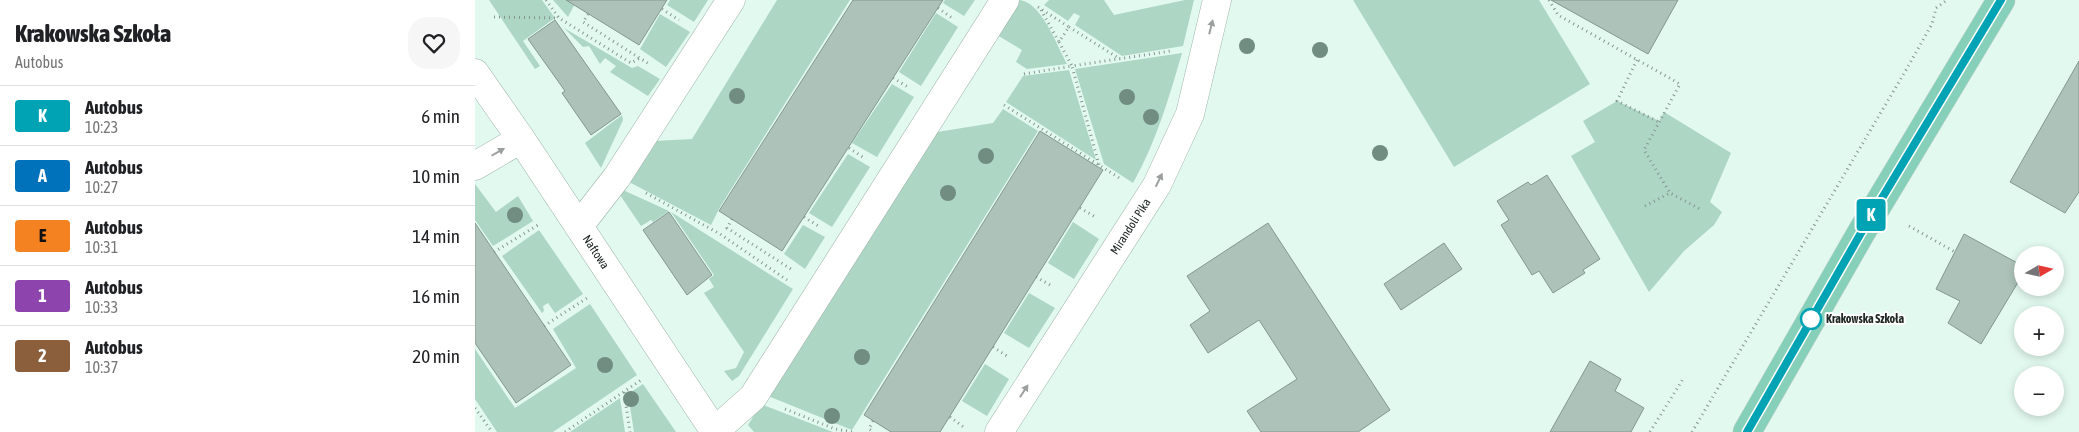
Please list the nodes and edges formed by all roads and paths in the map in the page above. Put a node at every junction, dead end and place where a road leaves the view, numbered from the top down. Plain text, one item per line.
1 (546, 0) edge
2 (731, 0) edge
3 (1005, 0) edge
4 (1217, 0) edge
5 (1549, 0) edge
6 (1947, 0) edge
7 (2001, 0) edge
8 (1035, 4) dead end
9 (1039, 8) junction
10 (588, 14) dead end
11 (494, 16) dead end
12 (559, 18) junction
13 (1069, 26) junction
14 (1059, 42) junction
15 (1179, 50) dead end
16 (640, 58) junction
17 (1121, 59) junction
18 (1637, 60) junction
19 (653, 66) dead end
20 (1072, 66) junction
21 (475, 73) edge
22 (1024, 74) dead end
23 (1004, 105) dead end
24 (1659, 122) junction
25 (521, 139) junction
26 (1099, 164) junction
27 (475, 166) edge
28 (617, 176) junction
29 (1123, 180) dead end
30 (1669, 193) junction
31 (1645, 206) dead end
32 (1700, 209) dead end
33 (732, 219) dead end
34 (543, 222) dead end
35 (579, 226) junction
36 (1909, 226) dead end
37 (494, 252) dead end
38 (1955, 252) dead end
39 (793, 284) dead end
40 (822, 289) junction
41 (592, 295) dead end
42 (544, 326) dead end
43 (647, 376) dead end
44 (1683, 379) dead end
45 (624, 392) junction
46 (753, 397) junction
47 (475, 408) edge
48 (950, 417) dead end
49 (873, 421) dead end
50 (492, 432) edge
51 (565, 432) edge
52 (631, 432) edge
53 (715, 432) edge
54 (853, 432) edge
55 (874, 432) edge
56 (972, 432) edge
57 (999, 432) edge
58 (1650, 432) edge
59 (1692, 432) edge
60 (1747, 432) edge

1 - 12 path
2 - 28 street
3 - 40 street
57 -> 4 street, Mirandoli Pika
5 - 18 path
6 - 59 path
7 - 60 main road
8 - 9 path
9 - 13 path
9 - 14 path
10 - 16 path
11 - 12 path
12 - 16 path
13 - 14 path
13 - 17 path
14 - 20 path
15 - 17 path
16 - 19 path
17 - 20 path
18 - 24 path
18 - 24 path
20 - 22 path
20 - 26 path
21 - 25 street, Naftowa
23 - 26 path
24 - 30 path
27 -> 25 street
25 - 35 street, Naftowa
26 - 29 path
28 - 35 street
28 - 39 path
30 - 31 path
30 - 32 path
33 - 40 path
34 - 37 path
35 - 53 street, Naftowa
36 - 38 path
40 - 46 street
41 - 42 path
43 - 45 path
44 - 58 path
45 - 51 path
45 - 52 path
46 - 53 street
46 - 54 path
47 - 50 path
48 - 56 path
49 - 55 path

